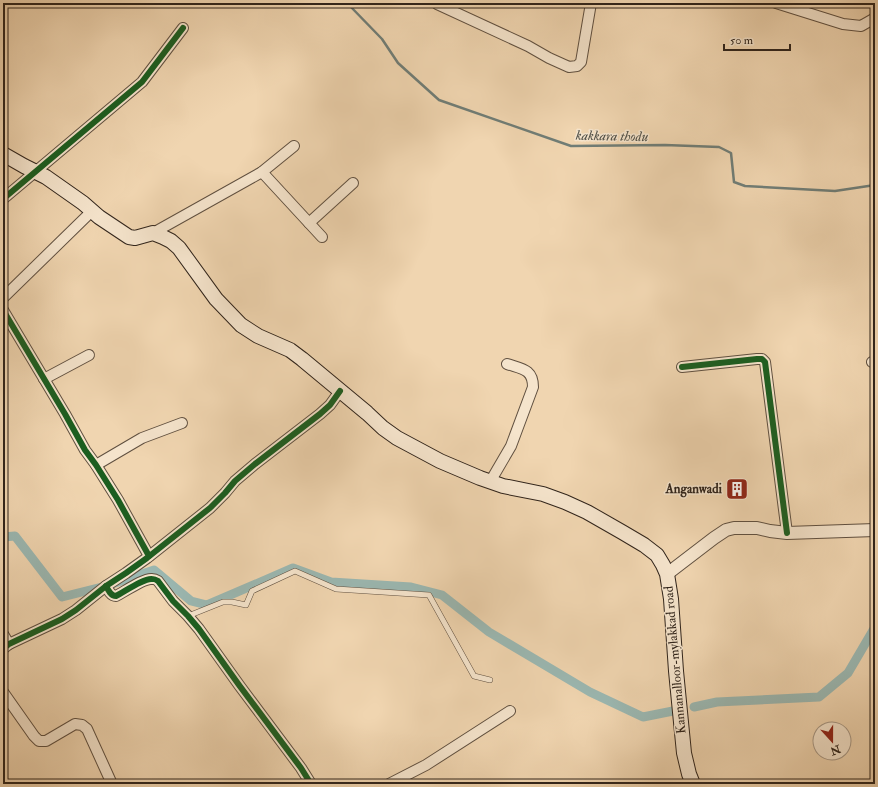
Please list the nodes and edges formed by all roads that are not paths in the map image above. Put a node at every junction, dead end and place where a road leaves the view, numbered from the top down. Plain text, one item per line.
1 (591, 3) edge
2 (776, 3) edge
3 (437, 4) dead end
4 (875, 18) edge
5 (183, 28) dead end
6 (294, 146) dead end
7 (3, 154) edge
8 (36, 172) junction
9 (262, 172) junction
10 (353, 183) dead end
11 (3, 200) edge
12 (92, 211) junction
13 (309, 223) junction
14 (153, 233) junction
15 (322, 237) dead end
16 (3, 298) edge
17 (3, 310) edge
18 (89, 356) dead end
19 (507, 364) dead end
20 (682, 367) dead end
21 (44, 379) junction
22 (340, 391) junction
23 (182, 423) dead end
24 (96, 465) junction
25 (490, 482) junction
26 (875, 530) edge
27 (787, 533) junction
28 (149, 556) junction
29 (667, 574) junction
30 (106, 586) junction
31 (188, 616) junction
32 (3, 634) edge
33 (6, 646) edge
34 (490, 680) dead end
35 (3, 692) edge
36 (510, 711) dead end
37 (112, 784) edge
38 (311, 784) edge
39 (389, 784) edge
40 (693, 784) edge

1 - 3 street
2 - 4 street
5 - 8 street
6 - 9 street
7 - 8 main road
8 - 11 street
8 - 12 main road
9 - 13 street
9 - 14 street
10 - 13 street
12 - 14 main road
12 - 16 street
13 - 15 street
14 - 22 main road, Kannanalloor-mylakkad road
17 - 21 street
18 - 21 street
19 - 25 street
20 - 27 street
21 - 24 street
22 - 25 main road, Kannanalloor-mylakkad road
22 - 28 street
23 - 24 street
24 - 28 street
25 - 29 main road, Kannanalloor-mylakkad road
26 - 27 street
27 - 29 street
28 - 30 street
29 - 40 main road, Kannanalloor-mylakkad road
30 - 31 street
30 - 33 street
31 - 34 lane
31 - 38 street
32 - 33 street
35 - 37 street
36 - 39 street

